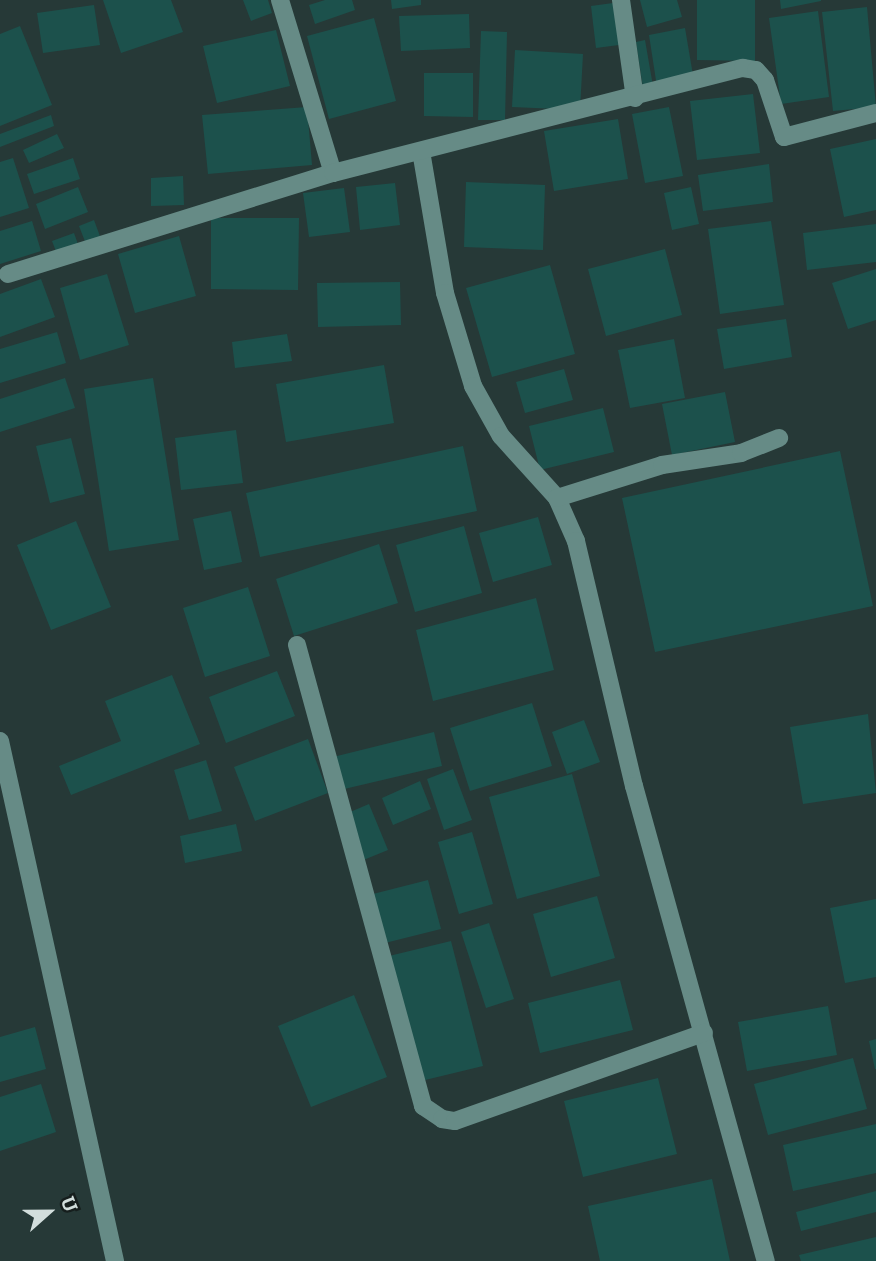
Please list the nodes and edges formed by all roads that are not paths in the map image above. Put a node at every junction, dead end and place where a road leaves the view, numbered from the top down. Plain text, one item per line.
1 (280, 0) edge
2 (621, 0) edge
3 (635, 98) junction
4 (876, 113) edge
5 (421, 151) junction
6 (332, 173) junction
7 (8, 274) dead end
8 (779, 438) dead end
9 (557, 498) junction
10 (297, 645) dead end
11 (0, 741) edge
12 (704, 1033) junction
13 (115, 1261) edge
14 (766, 1261) edge

1 - 6 street
2 - 3 street
3 - 4 street
3 - 5 street
5 - 6 street
5 - 9 street
6 - 7 street
8 - 9 street
9 - 12 street
10 - 12 street
11 - 13 street
12 - 14 street

